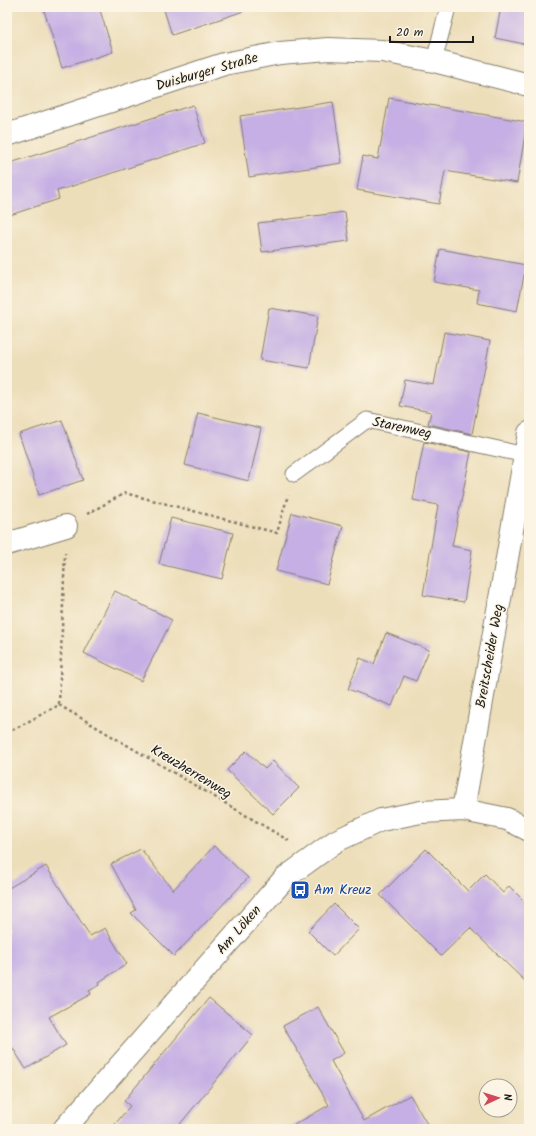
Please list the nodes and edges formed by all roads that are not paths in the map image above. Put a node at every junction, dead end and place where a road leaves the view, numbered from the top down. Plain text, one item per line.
1 (448, 7) edge
2 (434, 61) junction
3 (529, 85) edge
4 (7, 135) edge
5 (529, 433) edge
6 (525, 455) junction
7 (294, 474) road end
8 (66, 526) road end
9 (7, 544) edge
10 (462, 810) junction
11 (529, 830) edge
12 (64, 1129) edge

1 - 2 lane
2 - 3 street, Duisburger Straße
2 - 4 street, Duisburger Straße
5 - 6 street, Breitscheider Weg
6 - 7 lane, Starenweg
6 - 10 street, Breitscheider Weg
8 - 9 street
10 - 11 street
10 - 12 street, Am Löken

